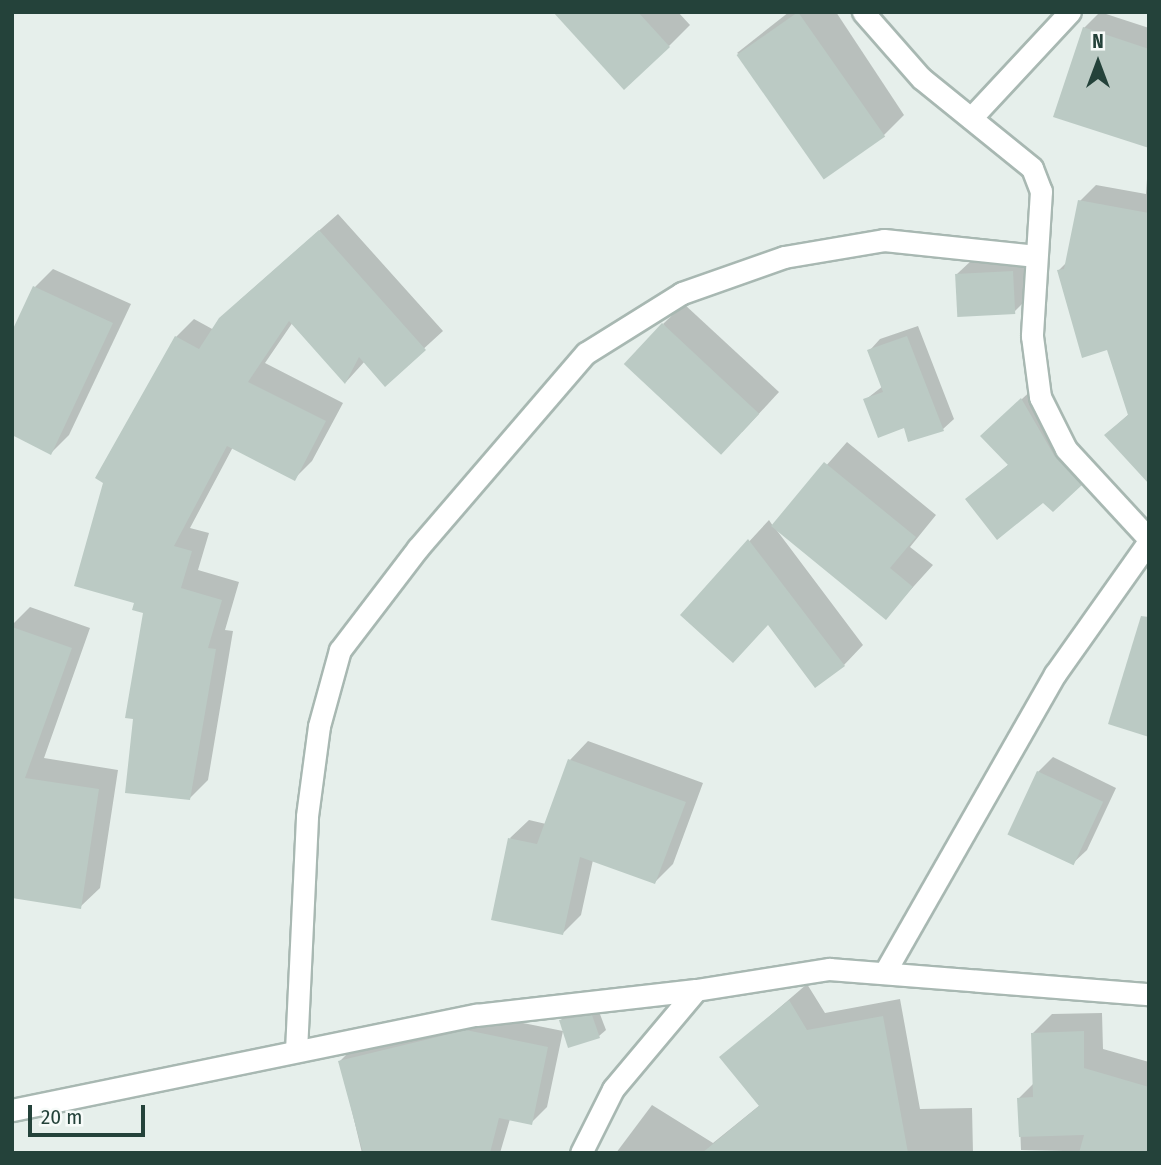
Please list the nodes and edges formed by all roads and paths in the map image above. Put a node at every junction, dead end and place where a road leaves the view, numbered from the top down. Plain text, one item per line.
1 (863, 12) edge
2 (1070, 12) edge
3 (971, 118) junction
4 (1036, 256) junction
5 (1149, 540) edge
6 (886, 970) junction
7 (696, 990) junction
8 (1149, 994) edge
9 (296, 1051) junction
10 (12, 1110) edge
11 (580, 1153) edge

1 - 3 street
2 - 3 street
3 - 4 street
4 - 5 street
4 - 9 street
5 - 6 street
6 - 7 street
6 - 8 street
7 - 9 street
7 - 11 street
9 - 10 street

